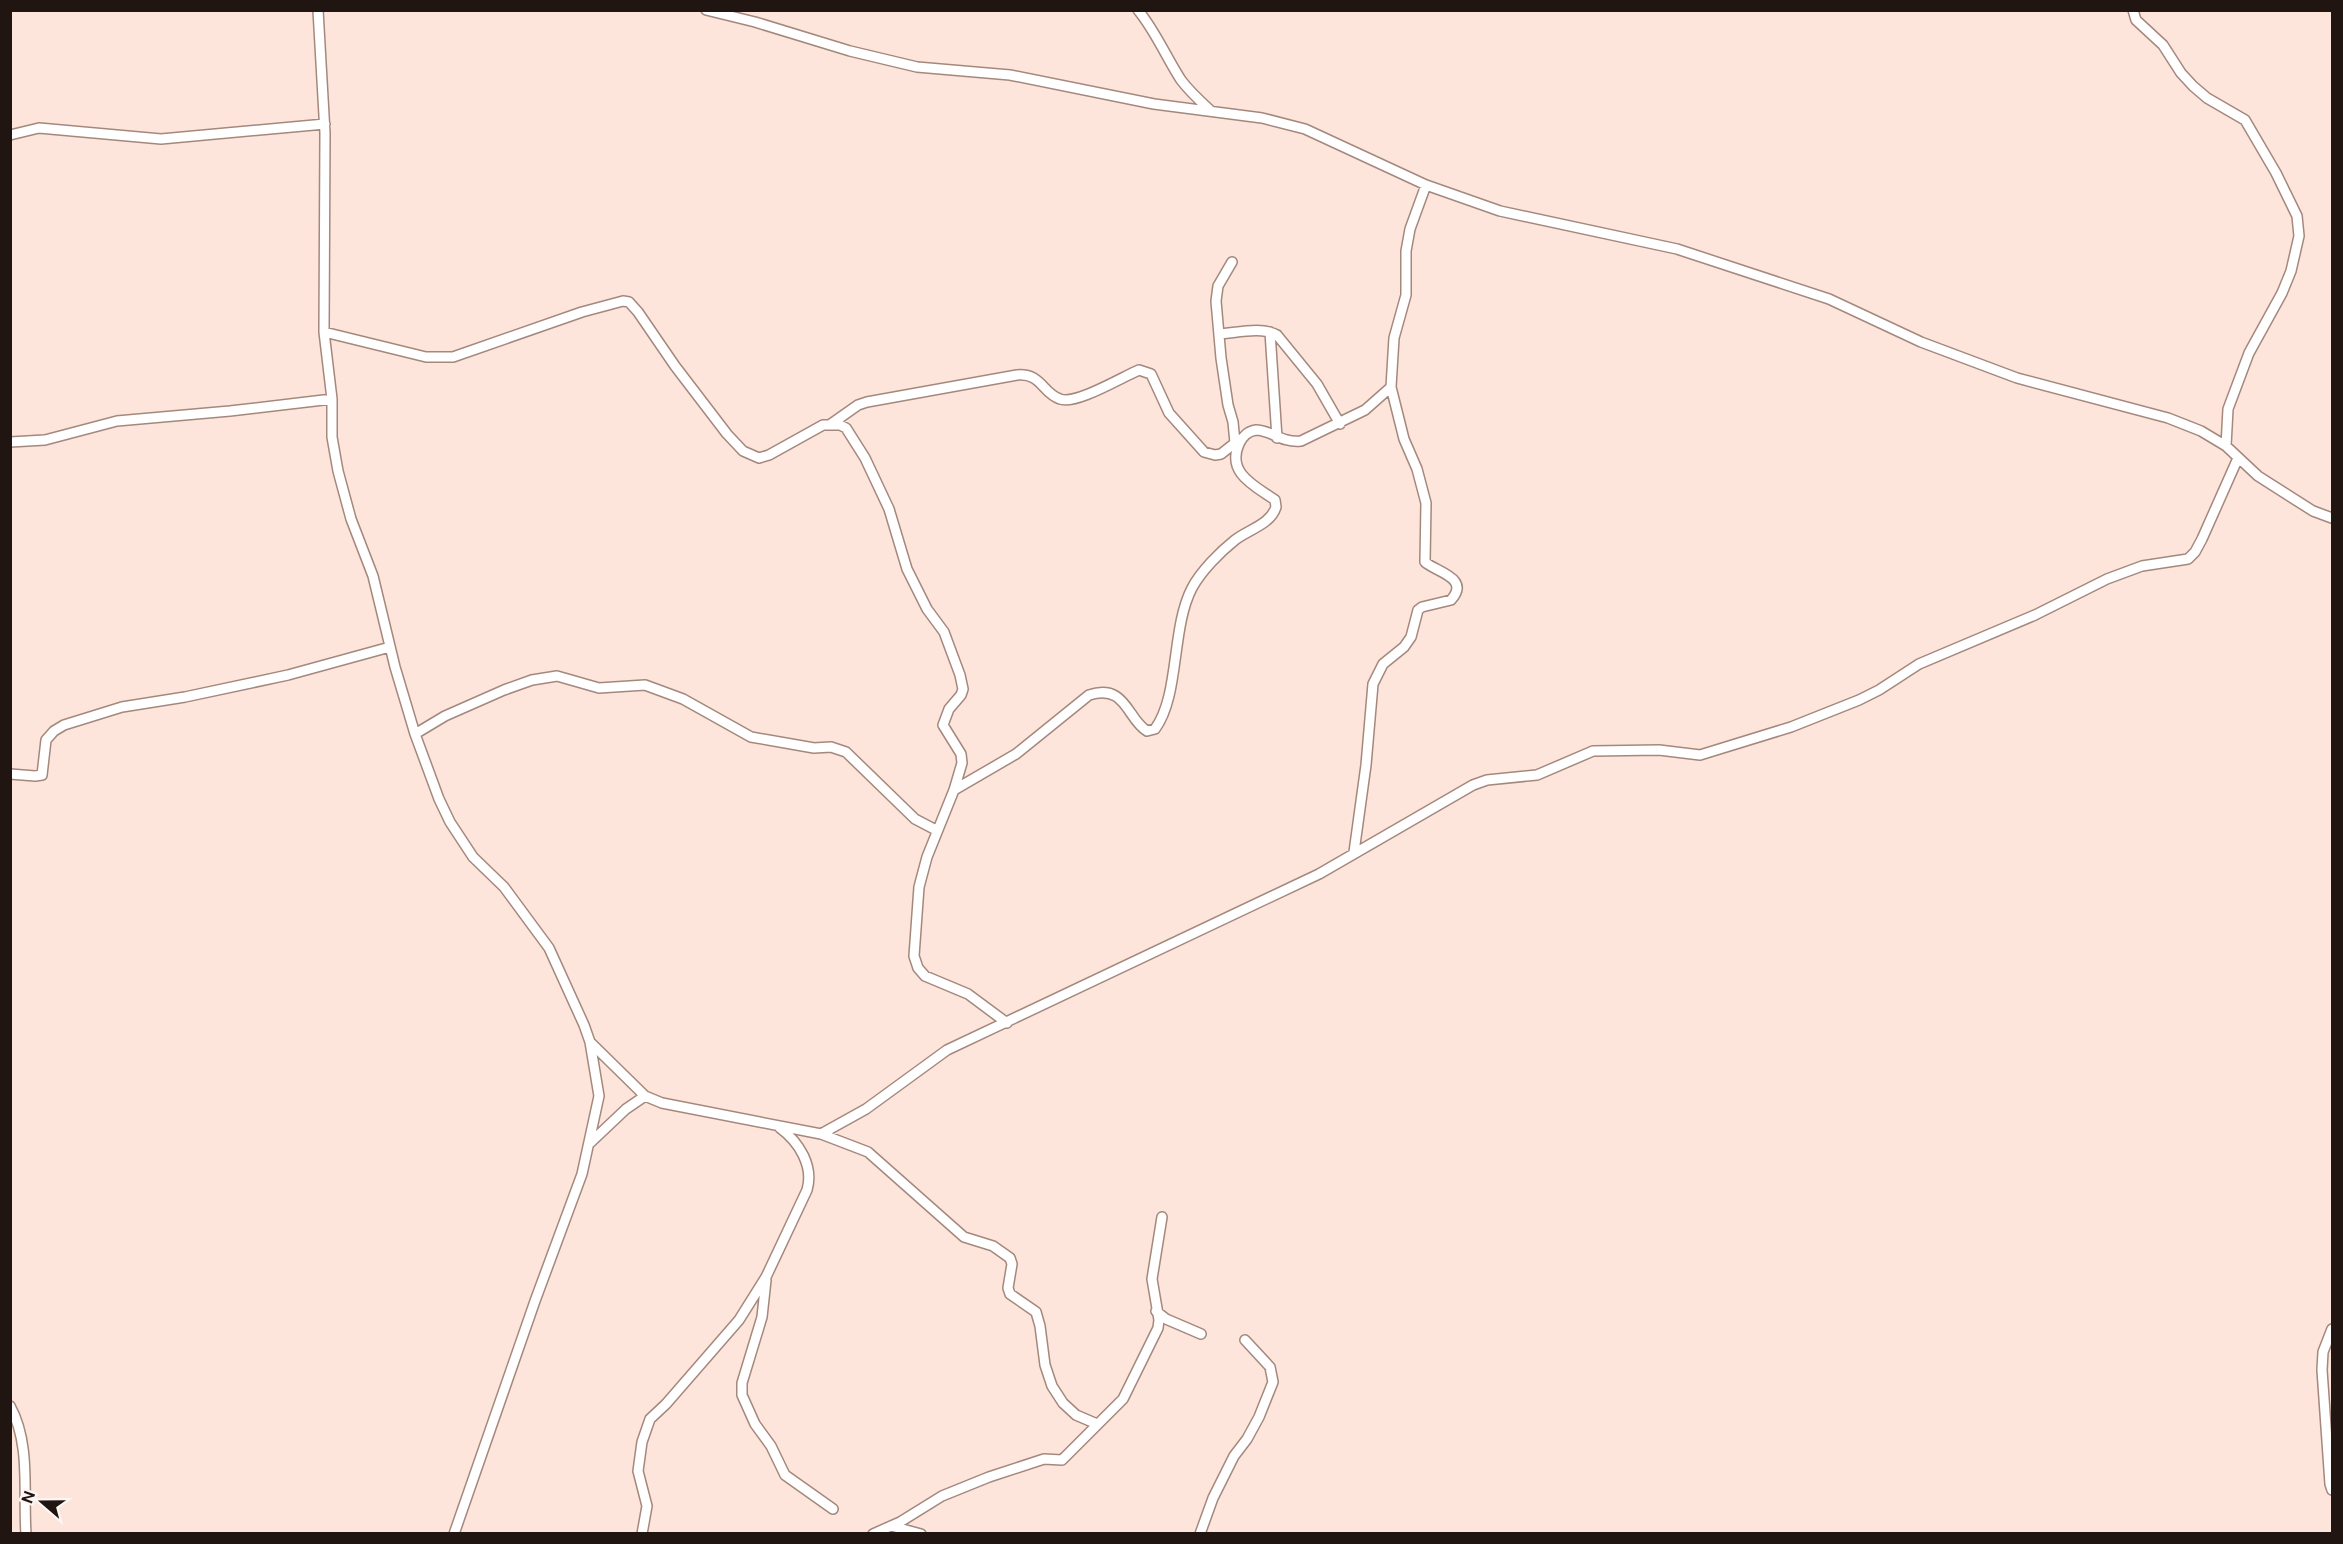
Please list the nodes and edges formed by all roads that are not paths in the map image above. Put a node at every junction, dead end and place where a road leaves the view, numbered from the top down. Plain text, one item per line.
1 (318, 10) edge
2 (706, 10) edge
3 (1138, 10) edge
4 (2133, 10) edge
5 (1211, 111) junction
6 (325, 124) junction
7 (10, 135) edge
8 (1426, 184) junction
9 (1232, 262) dead end
10 (324, 332) junction
11 (1270, 332) junction
12 (1219, 334) junction
13 (1391, 387) junction
14 (332, 399) junction
15 (831, 424) junction
16 (1340, 424) junction
17 (1277, 438) junction
18 (1238, 440) junction
19 (10, 442) edge
20 (2226, 446) junction
21 (2238, 458) junction
22 (2332, 518) edge
23 (390, 647) junction
24 (415, 734) junction
25 (10, 774) edge
26 (954, 790) junction
27 (936, 830) junction
28 (1354, 852) junction
29 (1008, 1023) junction
30 (590, 1042) junction
31 (645, 1096) junction
32 (778, 1126) junction
33 (821, 1134) junction
34 (590, 1144) junction
35 (1162, 1217) dead end
36 (766, 1277) junction
37 (1156, 1311) junction
38 (2332, 1329) edge
39 (1201, 1334) dead end
40 (1245, 1340) dead end
41 (10, 1406) edge
42 (1097, 1424) junction
43 (2332, 1490) edge
44 (833, 1509) dead end
45 (891, 1526) junction
46 (26, 1533) edge
47 (454, 1533) edge
48 (642, 1533) edge
49 (873, 1533) edge
50 (921, 1533) edge
51 (1200, 1533) edge

1 - 6 street
2 - 5 street
3 - 5 street
4 - 20 street
5 - 8 street
6 - 7 street
6 - 10 street
8 - 13 street
8 - 20 street
9 - 12 street
10 - 14 street
10 - 15 street
11 - 12 street
11 - 16 street
11 - 17 street
12 - 18 street
13 - 16 street
13 - 28 street
14 - 19 street
14 - 23 street
15 - 18 street
15 - 26 street
16 - 17 street
17 - 18 street
18 - 26 street
20 - 21 street
21 - 22 street
21 - 28 street
23 - 24 street
23 - 25 street
24 - 27 street
24 - 30 street
26 - 27 street
27 - 29 street
28 - 29 street
29 - 33 street
30 - 31 street
30 - 34 street
31 - 32 street
31 - 34 street
32 - 33 street
32 - 36 street
33 - 42 street
34 - 47 street
35 - 37 street
36 - 44 street
36 - 48 street
37 - 39 street
37 - 42 street
38 - 43 street
40 - 51 street
41 - 46 street
42 - 45 street
45 - 49 street
45 - 50 street

